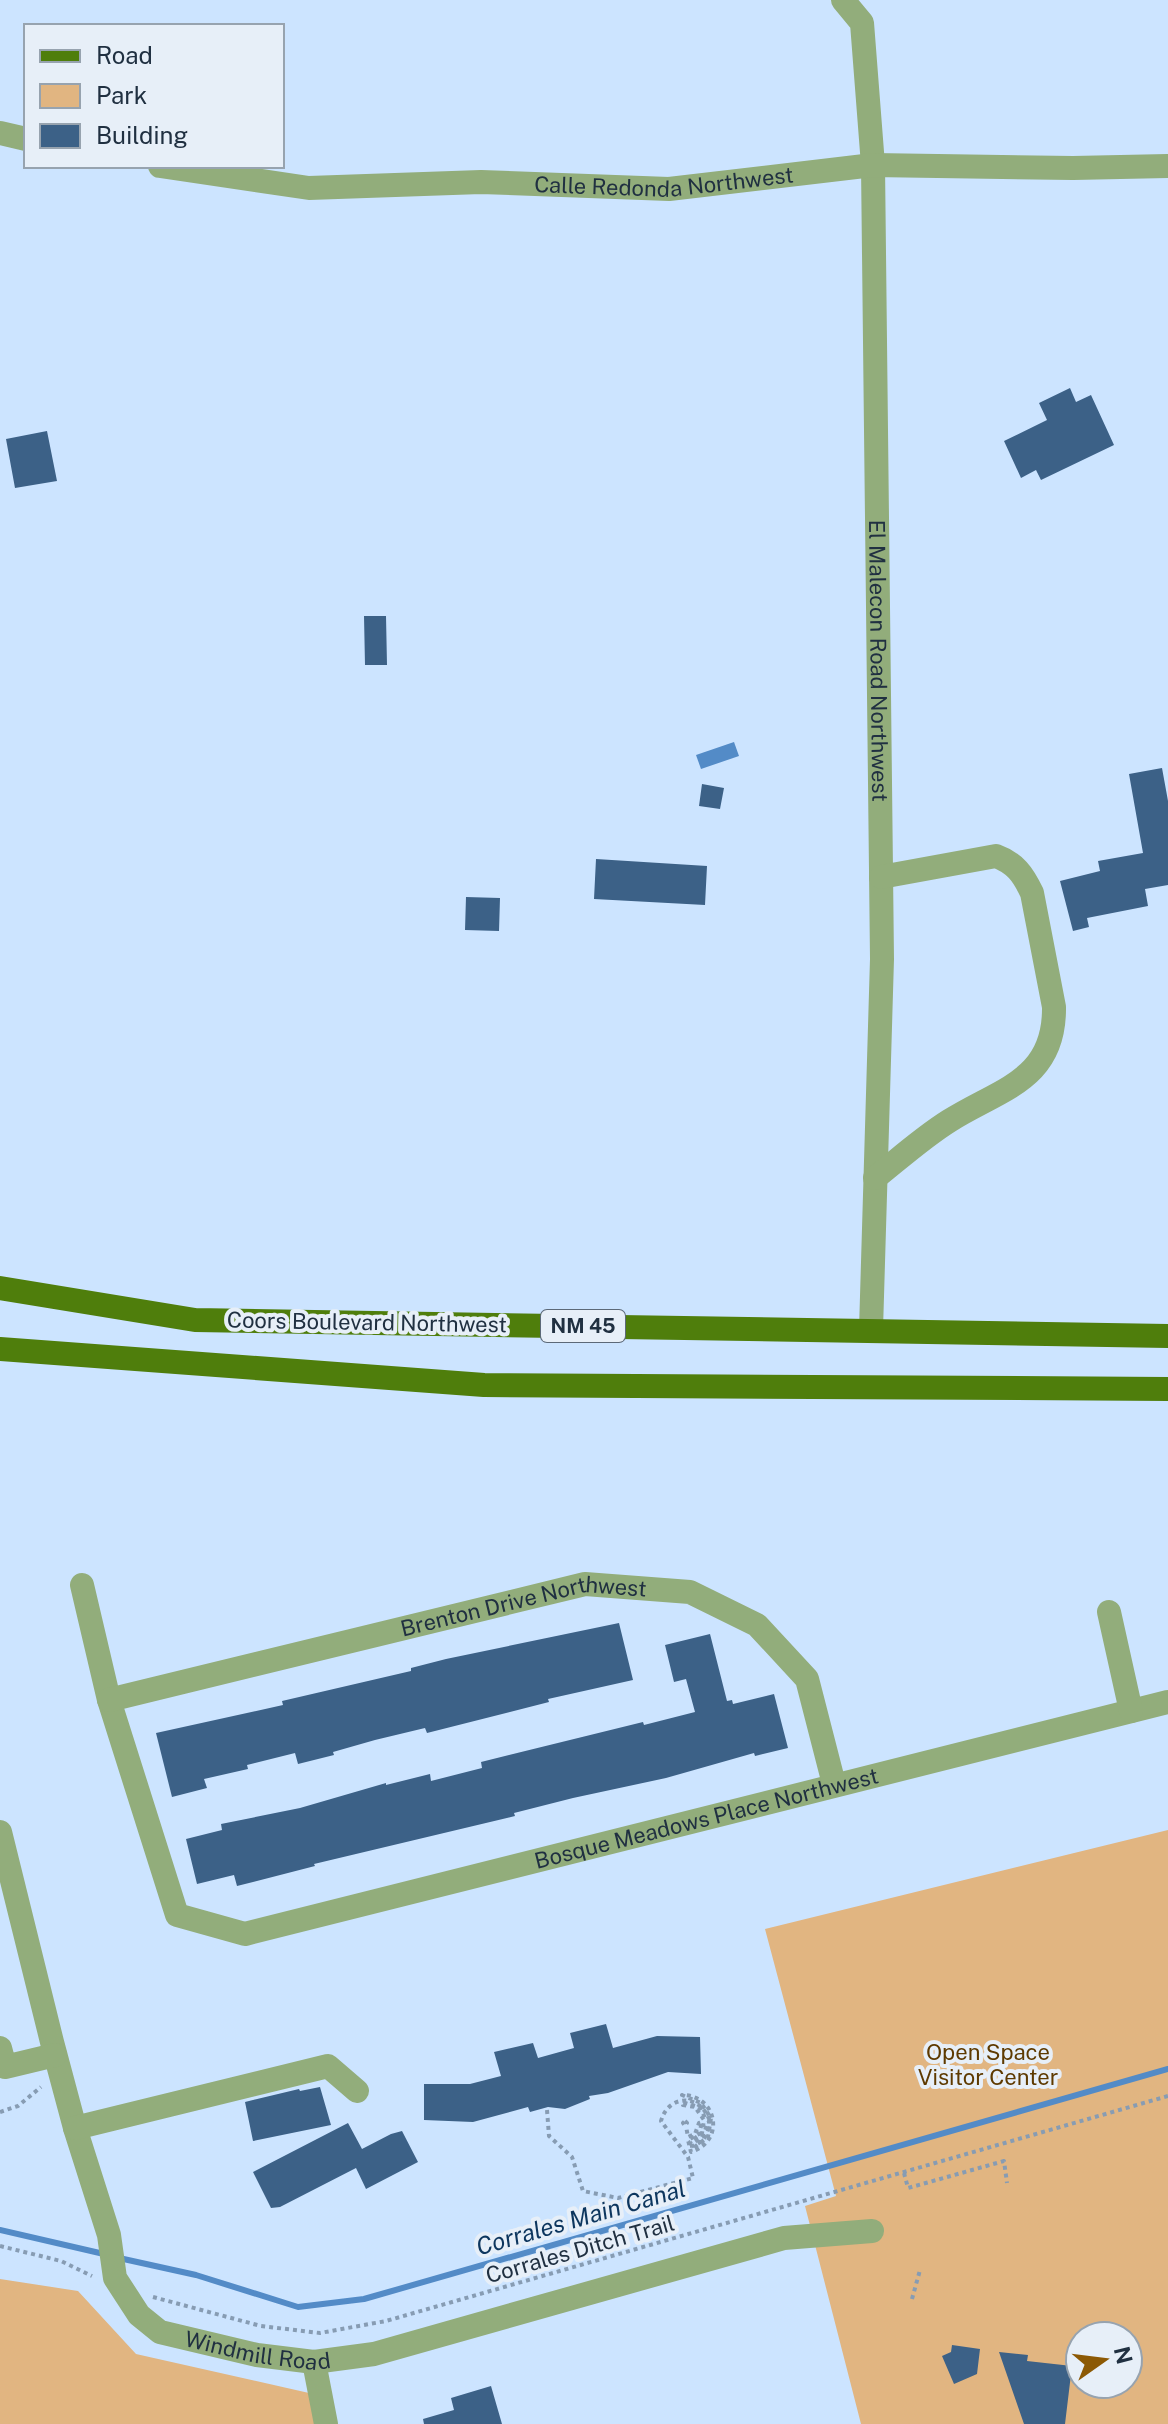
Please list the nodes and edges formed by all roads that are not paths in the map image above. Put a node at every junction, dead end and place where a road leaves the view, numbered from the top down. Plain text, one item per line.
1 (843, 0) edge
2 (0, 133) edge
3 (24, 139) edge
4 (873, 165) junction
5 (1168, 166) edge
6 (174, 168) edge
7 (881, 877) junction
8 (875, 1178) junction
9 (0, 1288) edge
10 (871, 1330) junction
11 (1168, 1336) edge
12 (0, 1349) edge
13 (1168, 1389) edge
14 (82, 1585) dead end
15 (1109, 1612) dead end
16 (109, 1700) junction
17 (1168, 1702) edge
18 (1131, 1711) junction
19 (834, 1784) junction
20 (0, 1832) edge
21 (2, 2061) edge
22 (58, 2066) junction
23 (357, 2091) dead end
24 (75, 2128) junction
25 (872, 2231) dead end
26 (314, 2362) junction
27 (326, 2424) edge

1 - 4 street, El Malecon Road Northwest
2 - 3 street
4 - 5 street, Calle Redonda Northwest
4 - 6 street, Calle Redonda Northwest
4 - 7 street, El Malecon Road Northwest
7 - 8 street, El Malecon Road Northwest
7 - 8 street
8 - 10 street, El Malecon Road Northwest
9 - 10 main road, Coors Boulevard Northwest / NM 45
10 - 11 main road, Coors Boulevard Northwest / NM 45
12 - 13 main road
14 - 16 street
15 - 18 street
16 - 19 street, Brenton Drive Northwest
16 - 19 street, Bosque Meadows Place Northwest
17 - 18 street, Bosque Meadows Place Northwest
18 - 19 street, Bosque Meadows Place Northwest
20 - 22 street
21 - 22 street
22 - 24 street
23 - 24 street
24 - 26 street, Windmill Road
25 - 26 street, Windmill Road
26 - 27 street

